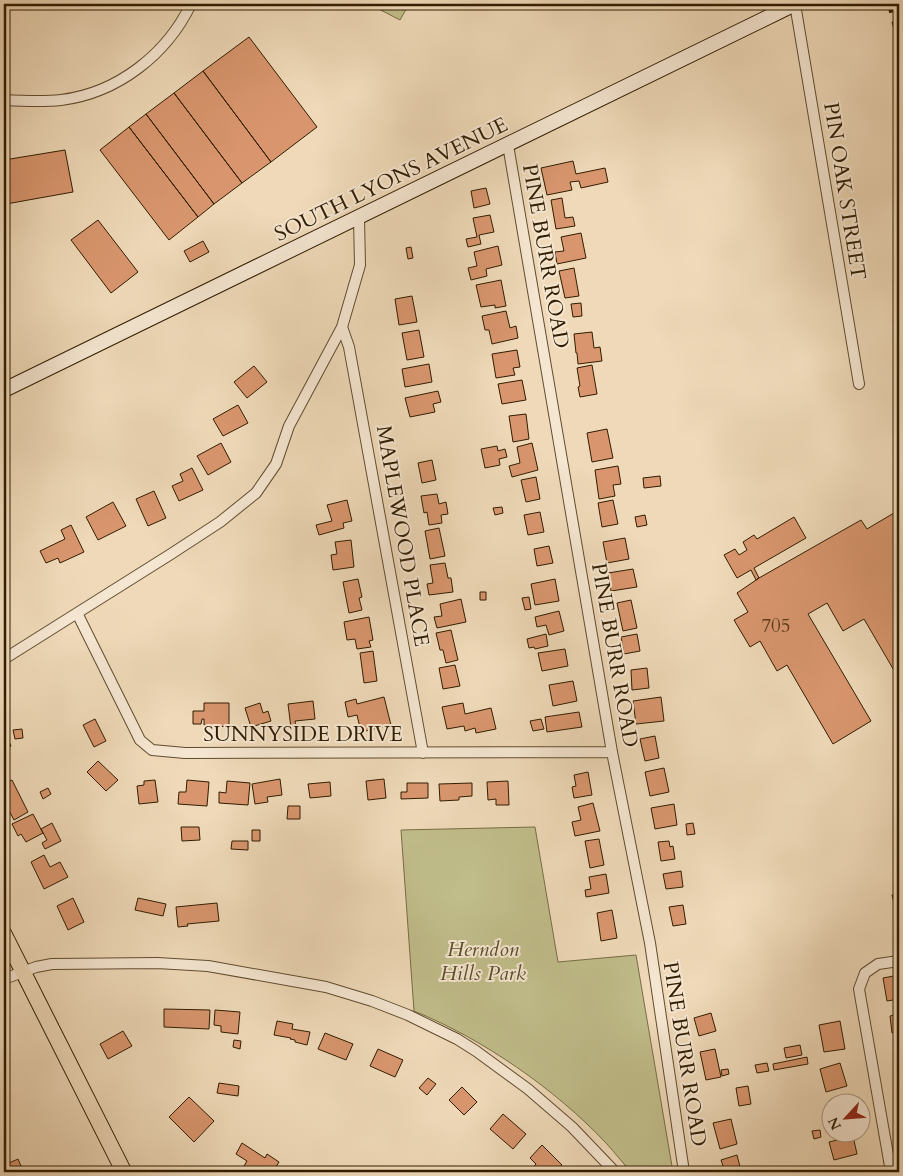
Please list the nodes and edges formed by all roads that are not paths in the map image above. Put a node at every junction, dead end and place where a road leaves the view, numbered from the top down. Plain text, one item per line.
1 (191, 4) edge
2 (795, 4) edge
3 (4, 100) edge
4 (508, 145) junction
5 (359, 217) junction
6 (342, 327) junction
7 (859, 384) dead end
8 (4, 390) edge
9 (77, 613) junction
10 (4, 659) edge
11 (612, 752) junction
12 (423, 753) junction
13 (4, 934) edge
14 (899, 961) edge
15 (22, 972) junction
16 (4, 980) edge
17 (124, 1172) edge
18 (615, 1172) edge
19 (684, 1172) edge
20 (891, 1172) edge

1 - 3 street
2 - 4 street, SOUTH LYONS AVENUE
2 - 7 street, PIN OAK STREET
4 - 5 street, SOUTH LYONS AVENUE
4 - 11 street, PINE BURR ROAD
5 - 6 street
5 - 8 street, SOUTH LYONS AVENUE
6 - 9 street
6 - 12 street, MAPLEWOOD PLACE
9 - 10 street
9 - 12 street, SUNNYSIDE DRIVE
11 - 12 street, SUNNYSIDE DRIVE
11 - 19 street, PINE BURR ROAD
13 - 15 main road
14 - 20 street
15 - 16 street
15 - 17 main road
15 - 18 street

